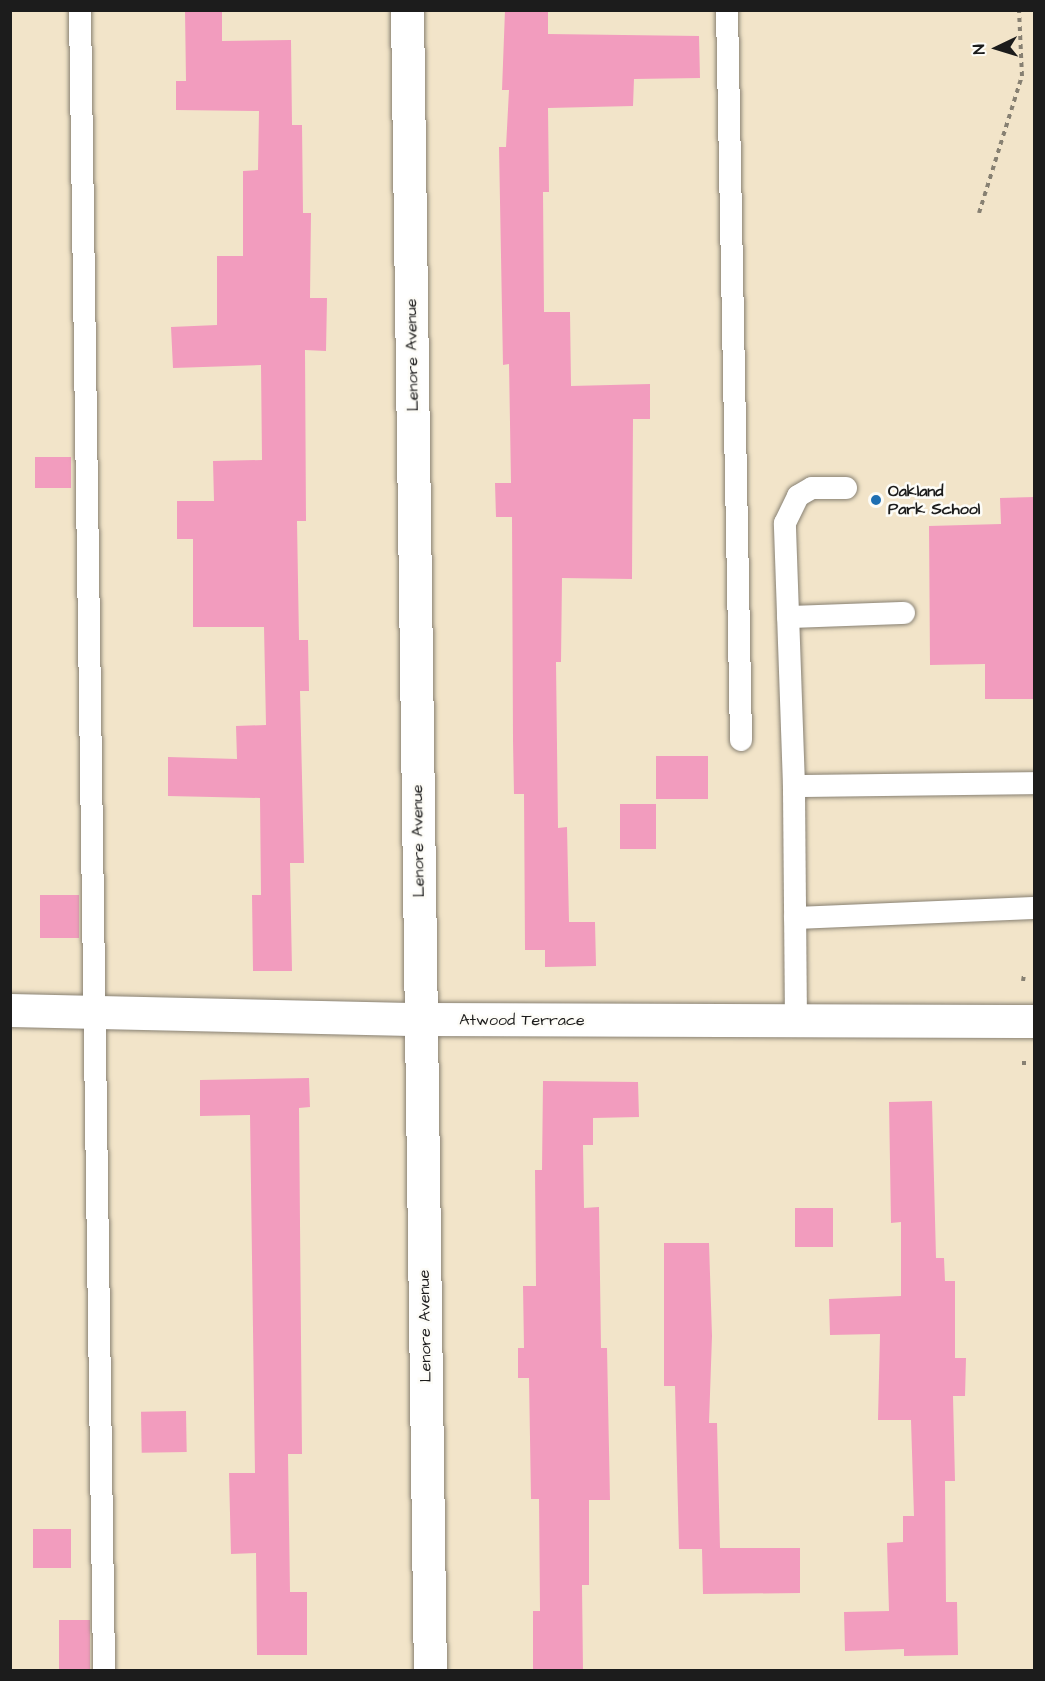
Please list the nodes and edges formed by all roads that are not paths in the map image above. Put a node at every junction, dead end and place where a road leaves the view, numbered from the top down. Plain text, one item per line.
1 (80, 10) edge
2 (407, 10) edge
3 (727, 10) edge
4 (846, 488) dead end
5 (904, 613) dead end
6 (788, 617) junction
7 (741, 740) dead end
8 (1035, 783) edge
9 (794, 786) junction
10 (1035, 908) edge
11 (795, 918) junction
12 (10, 1010) edge
13 (95, 1012) junction
14 (421, 1019) junction
15 (796, 1021) junction
16 (1035, 1021) edge
17 (104, 1671) edge
18 (430, 1671) edge

1 - 13 lane
2 - 14 street, Lenore Avenue
3 - 7 lane
4 - 6 lane
5 - 6 lane
6 - 9 lane
8 - 9 lane
9 - 11 lane
10 - 11 lane
11 - 15 lane
12 - 13 street, Atwood Terrace
13 - 14 street, Atwood Terrace
13 - 17 lane
14 - 15 street, Atwood Terrace
14 - 18 street, Lenore Avenue
15 - 16 street, Atwood Terrace

